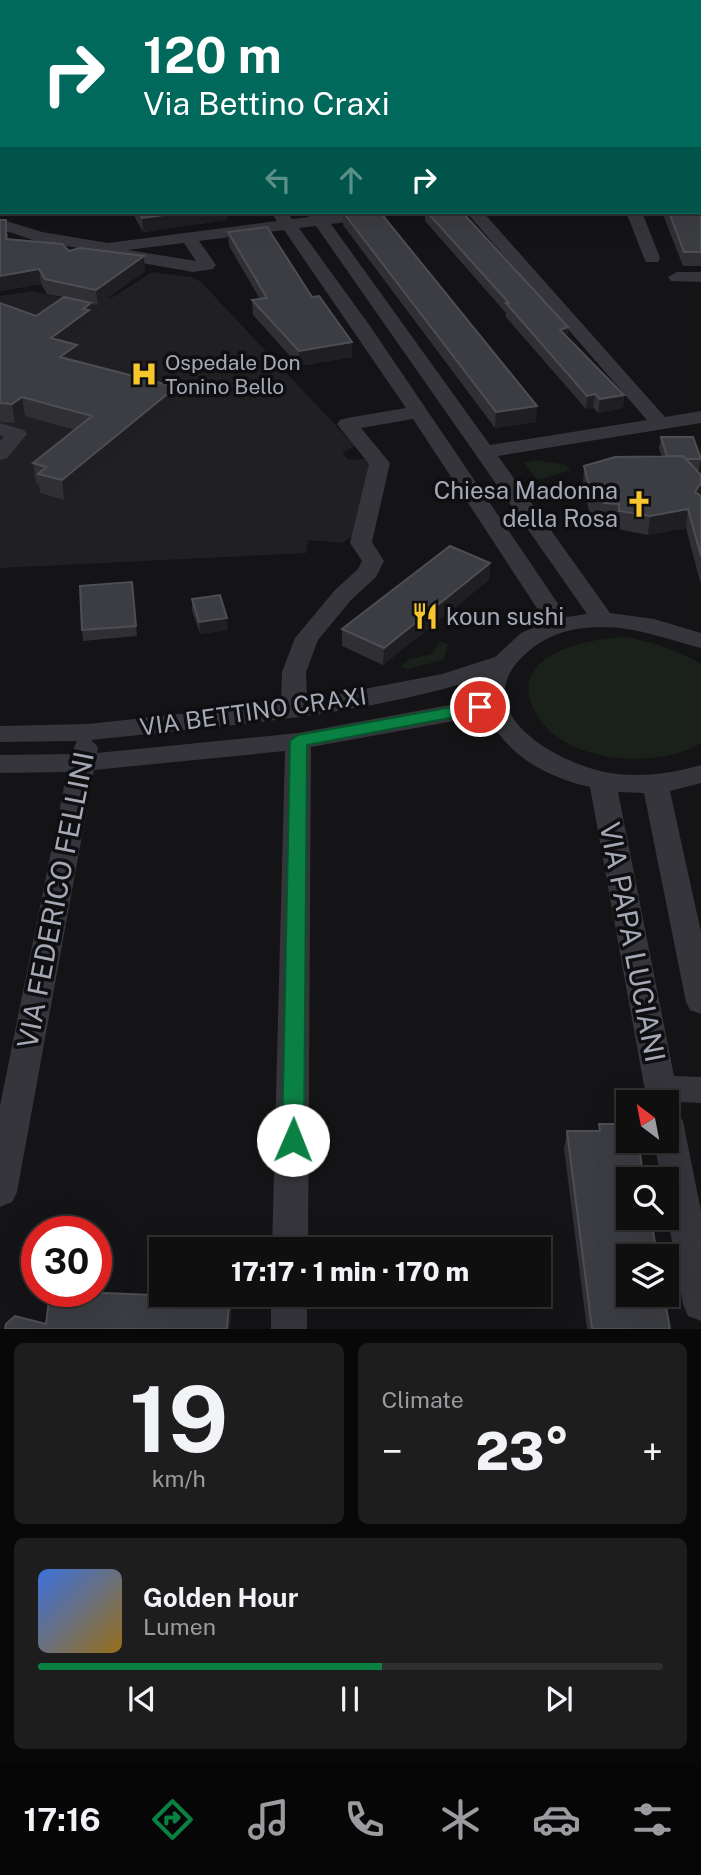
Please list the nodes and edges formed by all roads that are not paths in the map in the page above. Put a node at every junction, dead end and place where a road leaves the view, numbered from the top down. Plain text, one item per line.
1 (351, 214) edge
2 (476, 214) edge
3 (635, 214) edge
4 (317, 216) edge
5 (283, 218) edge
6 (0, 224) edge
7 (189, 238) junction
8 (107, 248) junction
9 (652, 258) dead end
10 (677, 277) dead end
11 (701, 277) edge
12 (392, 322) junction
13 (361, 326) junction
14 (444, 395) junction
15 (414, 406) junction
16 (701, 417) edge
17 (661, 424) junction
18 (0, 429) edge
19 (487, 452) junction
20 (0, 454) edge
21 (603, 620) junction
22 (561, 626) junction
23 (701, 641) edge
24 (502, 663) junction
25 (496, 708) junction
26 (294, 710) junction
27 (88, 732) junction
28 (0, 734) edge
29 (298, 741) junction
30 (81, 763) junction
31 (0, 764) edge
32 (701, 774) edge
33 (602, 781) junction
34 (655, 784) junction
35 (701, 1003) edge
36 (661, 1090) edge
37 (701, 1090) edge
38 (679, 1098) edge
39 (673, 1153) edge
40 (0, 1192) edge
41 (290, 1237) edge
42 (701, 1304) edge
43 (289, 1307) edge
44 (289, 1329) edge

1 - 4 street
2 - 17 street
3 - 9 street
4 - 5 street
4 - 12 street
5 - 7 street
5 - 13 street
6 - 8 street
7 - 8 street
7 - 8 street
10 - 11 street
12 - 13 street
12 - 14 street
13 - 15 street
14 - 15 street
14 - 19 street
15 - 22 street
15 - 26 street
16 - 17 street
17 - 19 street
18 - 20 street
19 - 21 street
21 - 22 street
21 - 23 street
22 - 24 street
24 - 25 street
24 - 26 street, VIA BETTINO CRAXI
25 - 29 street, VIA BETTINO CRAXI
25 - 33 street
26 - 27 street, VIA BETTINO CRAXI
27 - 28 street, VIA BETTINO CRAXI
27 - 30 street, VIA FEDERICO FELLINI
29 - 30 street, VIA BETTINO CRAXI
29 - 41 street
30 - 31 street, VIA BETTINO CRAXI
30 - 40 street, VIA FEDERICO FELLINI
32 - 34 street
33 - 34 street
33 - 36 street, VIA PAPA LUCIANI
34 - 35 street, VIA PAPA LUCIANI
37 - 38 street
39 - 42 street, VIA PAPA LUCIANI
43 - 44 street

